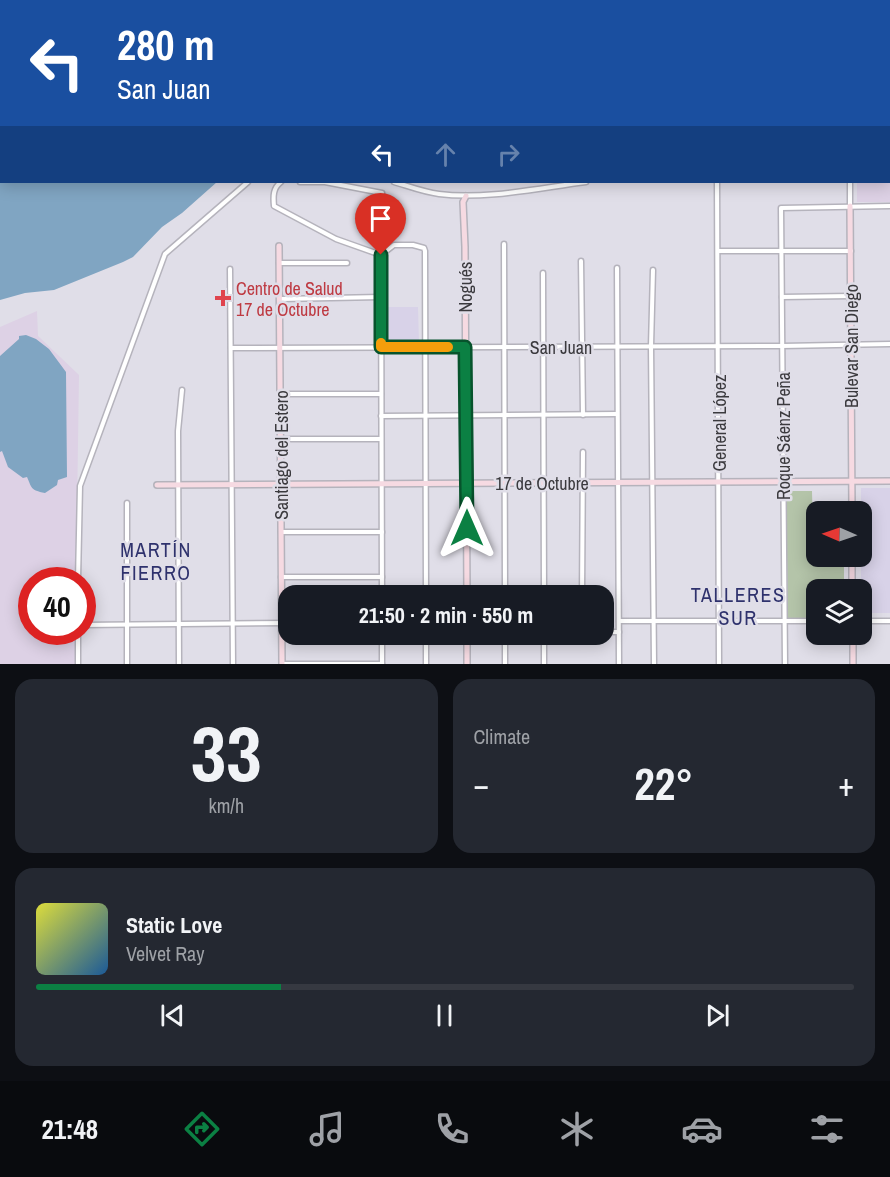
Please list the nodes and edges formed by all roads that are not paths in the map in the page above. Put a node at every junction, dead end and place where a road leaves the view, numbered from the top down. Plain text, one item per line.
1 (247, 183) edge
2 (280, 183) edge
3 (330, 183) edge
4 (398, 183) edge
5 (579, 183) edge
6 (717, 183) edge
7 (850, 183) edge
8 (382, 193) dead end
9 (465, 196) junction
10 (850, 206) junction
11 (890, 206) edge
12 (504, 244) dead end
13 (279, 246) dead end
14 (718, 251) junction
15 (781, 251) junction
16 (851, 251) junction
17 (381, 255) junction
18 (581, 261) dead end
19 (279, 263) junction
20 (347, 263) dead end
21 (617, 268) dead end
22 (230, 269) dead end
23 (653, 270) dead end
24 (543, 273) dead end
25 (851, 296) junction
26 (381, 297) junction
27 (782, 297) junction
28 (279, 299) junction
29 (851, 344) junction
30 (890, 344) edge
31 (719, 345) junction
32 (583, 346) junction
33 (617, 346) junction
34 (651, 346) junction
35 (782, 346) junction
36 (381, 347) junction
37 (425, 347) junction
38 (465, 347) junction
39 (504, 347) junction
40 (544, 347) junction
41 (231, 348) junction
42 (280, 348) junction
43 (182, 390) dead end
44 (280, 394) junction
45 (381, 394) junction
46 (617, 414) junction
47 (466, 415) junction
48 (504, 415) junction
49 (544, 415) junction
50 (583, 415) junction
51 (381, 416) junction
52 (425, 416) junction
53 (280, 439) junction
54 (381, 439) junction
55 (583, 452) dead end
56 (852, 481) junction
57 (890, 481) edge
58 (720, 482) junction
59 (783, 482) junction
60 (504, 483) junction
61 (544, 483) junction
62 (583, 483) junction
63 (618, 483) junction
64 (652, 483) junction
65 (382, 484) junction
66 (425, 484) junction
67 (467, 484) junction
68 (178, 485) junction
69 (232, 485) junction
70 (157, 486) dead end
71 (281, 486) junction
72 (852, 501) edge
73 (127, 503) dead end
74 (281, 532) junction
75 (382, 532) junction
76 (78, 567) edge
77 (281, 577) junction
78 (382, 577) junction
79 (282, 585) edge
80 (382, 585) edge
81 (426, 585) edge
82 (467, 585) edge
83 (505, 585) edge
84 (544, 585) edge
85 (582, 585) edge
86 (619, 621) junction
87 (784, 621) junction
88 (806, 621) edge
89 (872, 621) edge
90 (890, 621) edge
91 (654, 622) junction
92 (719, 622) junction
93 (278, 623) edge
94 (127, 624) junction
95 (178, 624) junction
96 (233, 624) junction
97 (96, 625) edge
98 (614, 632) edge
99 (619, 632) junction
100 (78, 645) edge
101 (283, 645) edge
102 (382, 645) edge
103 (426, 645) edge
104 (467, 645) edge
105 (505, 645) edge
106 (544, 645) edge
107 (853, 645) edge
108 (78, 664) edge
109 (127, 664) edge
110 (178, 664) edge
111 (233, 664) edge
112 (282, 664) edge
113 (382, 664) edge
114 (426, 664) edge
115 (467, 664) edge
116 (505, 664) edge
117 (544, 664) edge
118 (619, 664) edge
119 (654, 664) edge
120 (719, 664) edge
121 (785, 664) edge
122 (853, 664) edge

1 - 76 street
2 - 17 street
3 - 8 street
4 - 9 street
5 - 9 street
6 - 14 street, General López
7 - 10 street, Bulevar San Diego
9 - 38 street, Nogués
10 - 11 street
10 - 15 street, Roque Sáenz Peña
10 - 16 street, Bulevar San Diego
12 - 39 street
13 - 19 street, Santiago del Estero
14 - 15 street
14 - 31 street, General López
15 - 16 street
15 - 27 street, Roque Sáenz Peña
16 - 25 street, Bulevar San Diego
17 - 26 street
17 - 37 street
18 - 32 street
19 - 20 street
19 - 28 street, Santiago del Estero
21 - 33 street
22 - 41 street
23 - 34 street
24 - 40 street
25 - 27 street
25 - 29 street, Bulevar San Diego
26 - 28 street
26 - 36 street
27 - 35 street, Roque Sáenz Peña
28 - 42 street, Santiago del Estero
29 - 30 street, San Juan
29 - 35 street, San Juan
29 - 56 street, Bulevar San Diego
31 - 34 street, San Juan
31 - 35 street, San Juan
31 - 58 street, General López
32 - 33 street, San Juan
32 - 40 street, San Juan
32 - 50 street
33 - 34 street, San Juan
33 - 46 street
34 - 64 street
35 - 59 street, Roque Sáenz Peña
36 - 37 street, San Juan
36 - 42 street, San Juan
36 - 45 street
37 - 38 street, San Juan
37 - 52 street
38 - 39 street, San Juan
38 - 47 street, Nogués
39 - 40 street, San Juan
39 - 48 street
40 - 49 street
41 - 42 street, San Juan
41 - 69 street
42 - 44 street, Santiago del Estero
43 - 68 street
44 - 45 street
44 - 53 street, Santiago del Estero
45 - 51 street
46 - 50 street
46 - 63 street
47 - 48 street
47 - 52 street
47 - 67 street, Nogués
48 - 49 street
48 - 60 street
49 - 50 street
49 - 61 street
51 - 52 street
51 - 54 street
52 - 66 street
53 - 54 street
53 - 71 street, Santiago del Estero
54 - 65 street
55 - 62 street
56 - 57 street, 17 de Octubre
56 - 59 street, 17 de Octubre
56 - 72 street, Bulevar San Diego
58 - 59 street, 17 de Octubre
58 - 64 street, 17 de Octubre
58 - 92 street, General López
59 - 87 street, Roque Sáenz Peña
60 - 61 street, 17 de Octubre
60 - 67 street, 17 de Octubre
60 - 83 street
61 - 62 street, 17 de Octubre
61 - 84 street
62 - 63 street, 17 de Octubre
62 - 85 street
63 - 64 street, 17 de Octubre
63 - 86 street
64 - 91 street
65 - 66 street, 17 de Octubre
65 - 71 street, 17 de Octubre
65 - 75 street
66 - 67 street, 17 de Octubre
66 - 81 street
67 - 82 street, Nogués
68 - 69 street, 17 de Octubre
68 - 70 street, 17 de Octubre
68 - 95 street
69 - 71 street, 17 de Octubre
69 - 96 street
71 - 74 street, Santiago del Estero
73 - 94 street
74 - 75 street
74 - 77 street, Santiago del Estero
75 - 78 street
77 - 78 street
77 - 79 street, Santiago del Estero
78 - 80 street
86 - 91 street
86 - 99 street
87 - 88 street
87 - 92 street
87 - 121 street, Roque Sáenz Peña
89 - 90 street
91 - 92 street
91 - 119 street
92 - 120 street, General López
93 - 96 street
94 - 95 street
94 - 97 street
94 - 109 street
95 - 96 street
95 - 110 street
96 - 111 street
98 - 99 street
99 - 118 street
100 - 108 street
101 - 112 street, Santiago del Estero
102 - 113 street
103 - 114 street
104 - 115 street
105 - 116 street
106 - 117 street
107 - 122 street
112 - 113 street

